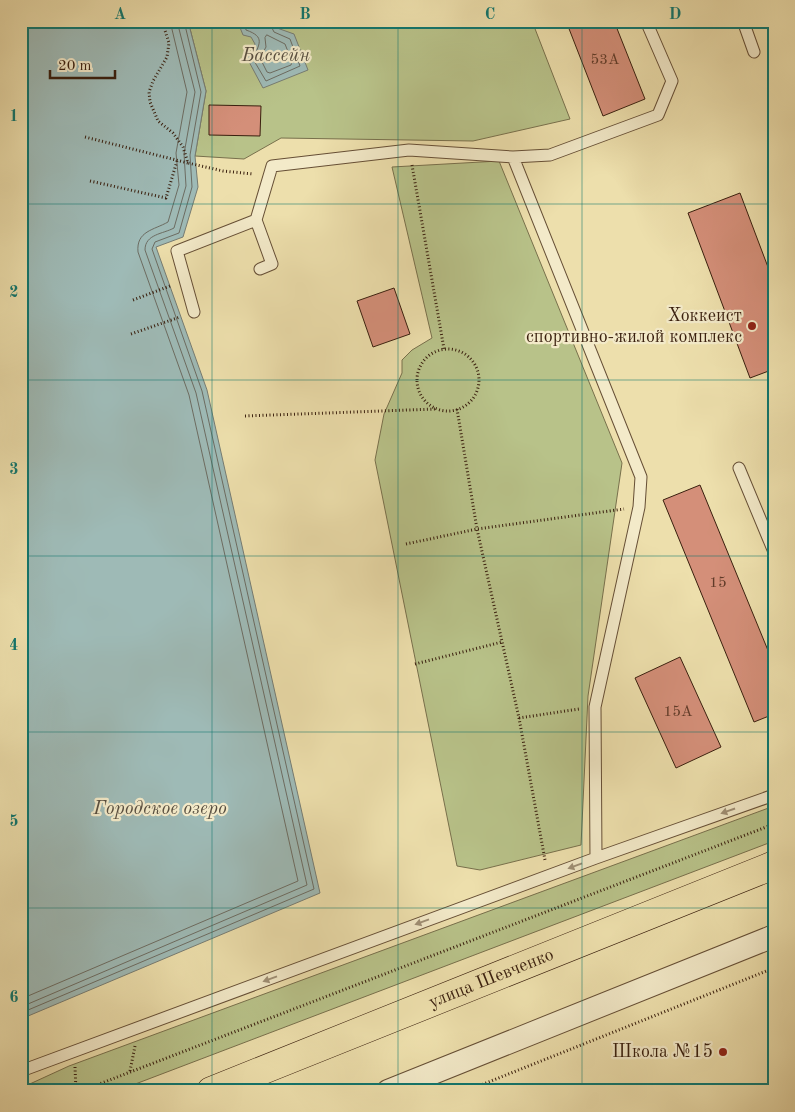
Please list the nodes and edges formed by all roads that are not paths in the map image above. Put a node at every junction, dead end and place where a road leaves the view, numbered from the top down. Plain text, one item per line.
1 (646, 21) edge
2 (743, 21) edge
3 (754, 52) dead end
4 (513, 158) junction
5 (256, 220) junction
6 (260, 269) dead end
7 (194, 312) road end
8 (739, 468) dead end
9 (774, 552) edge
10 (774, 795) edge
11 (596, 858) junction
12 (774, 865) edge
13 (774, 936) edge
14 (21, 1071) edge
15 (211, 1091) edge
16 (388, 1091) edge

1 - 4 lane
2 - 3 lane
4 - 5 lane
4 - 11 lane
5 - 6 lane
5 - 7 lane
8 - 9 lane
10 -> 11 lane
11 -> 14 lane
12 - 15 main road, улица Шевченко
13 - 16 street

